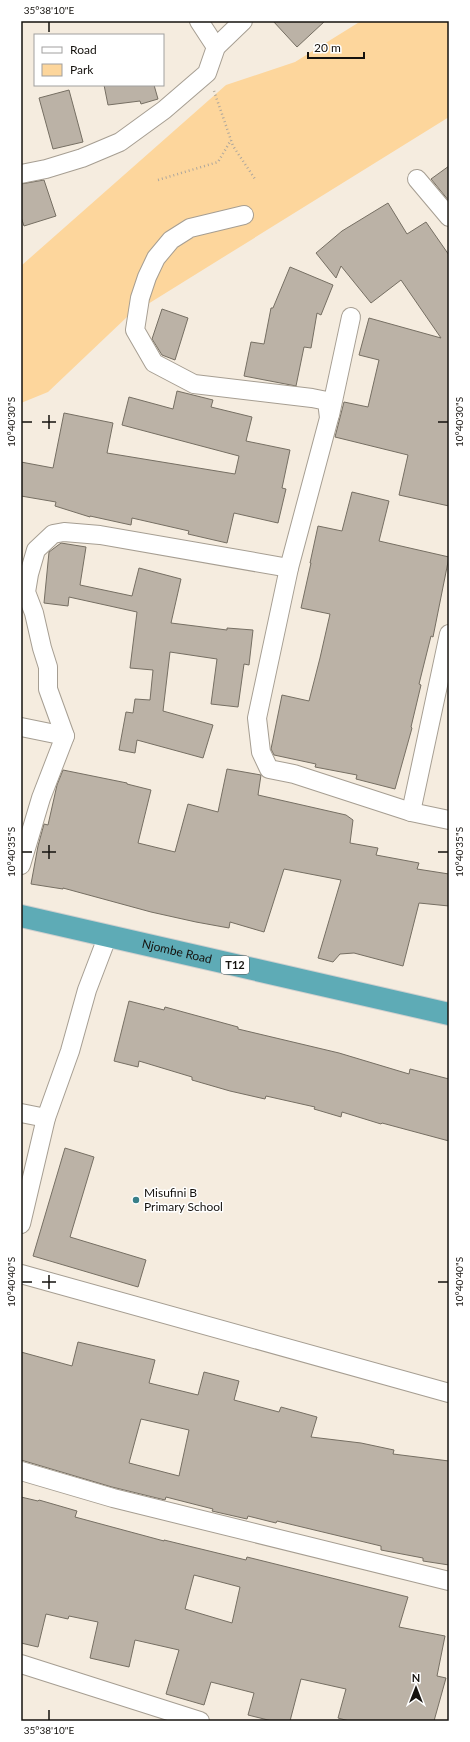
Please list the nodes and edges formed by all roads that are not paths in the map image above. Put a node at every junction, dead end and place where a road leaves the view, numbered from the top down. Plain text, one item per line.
1 (199, 21) edge
2 (243, 21) edge
3 (216, 47) junction
4 (21, 174) edge
5 (417, 179) dead end
6 (244, 215) dead end
7 (449, 218) edge
8 (351, 317) dead end
9 (329, 418) junction
10 (289, 568) junction
11 (449, 634) edge
12 (21, 727) edge
13 (65, 736) junction
14 (411, 812) junction
15 (449, 820) edge
16 (21, 865) edge
17 (21, 916) edge
18 (108, 935) junction
19 (449, 1014) edge
20 (21, 1113) edge
21 (46, 1118) junction
22 (21, 1224) edge
23 (21, 1274) edge
24 (449, 1393) edge
25 (21, 1471) edge
26 (449, 1581) edge
27 (21, 1664) edge
28 (200, 1721) edge

1 - 3 street
2 - 3 street
3 - 4 street
5 - 7 street
6 - 9 street
8 - 9 street
9 - 10 street
10 - 13 street
10 - 14 street
11 - 14 street
12 - 13 street
13 - 16 street
14 - 15 street
17 - 18 highway, Njombe Road / T12
18 - 19 highway, Njombe Road / T12
18 - 21 street
20 - 21 street
21 - 22 street
23 - 24 street
25 - 26 street
27 - 28 street

